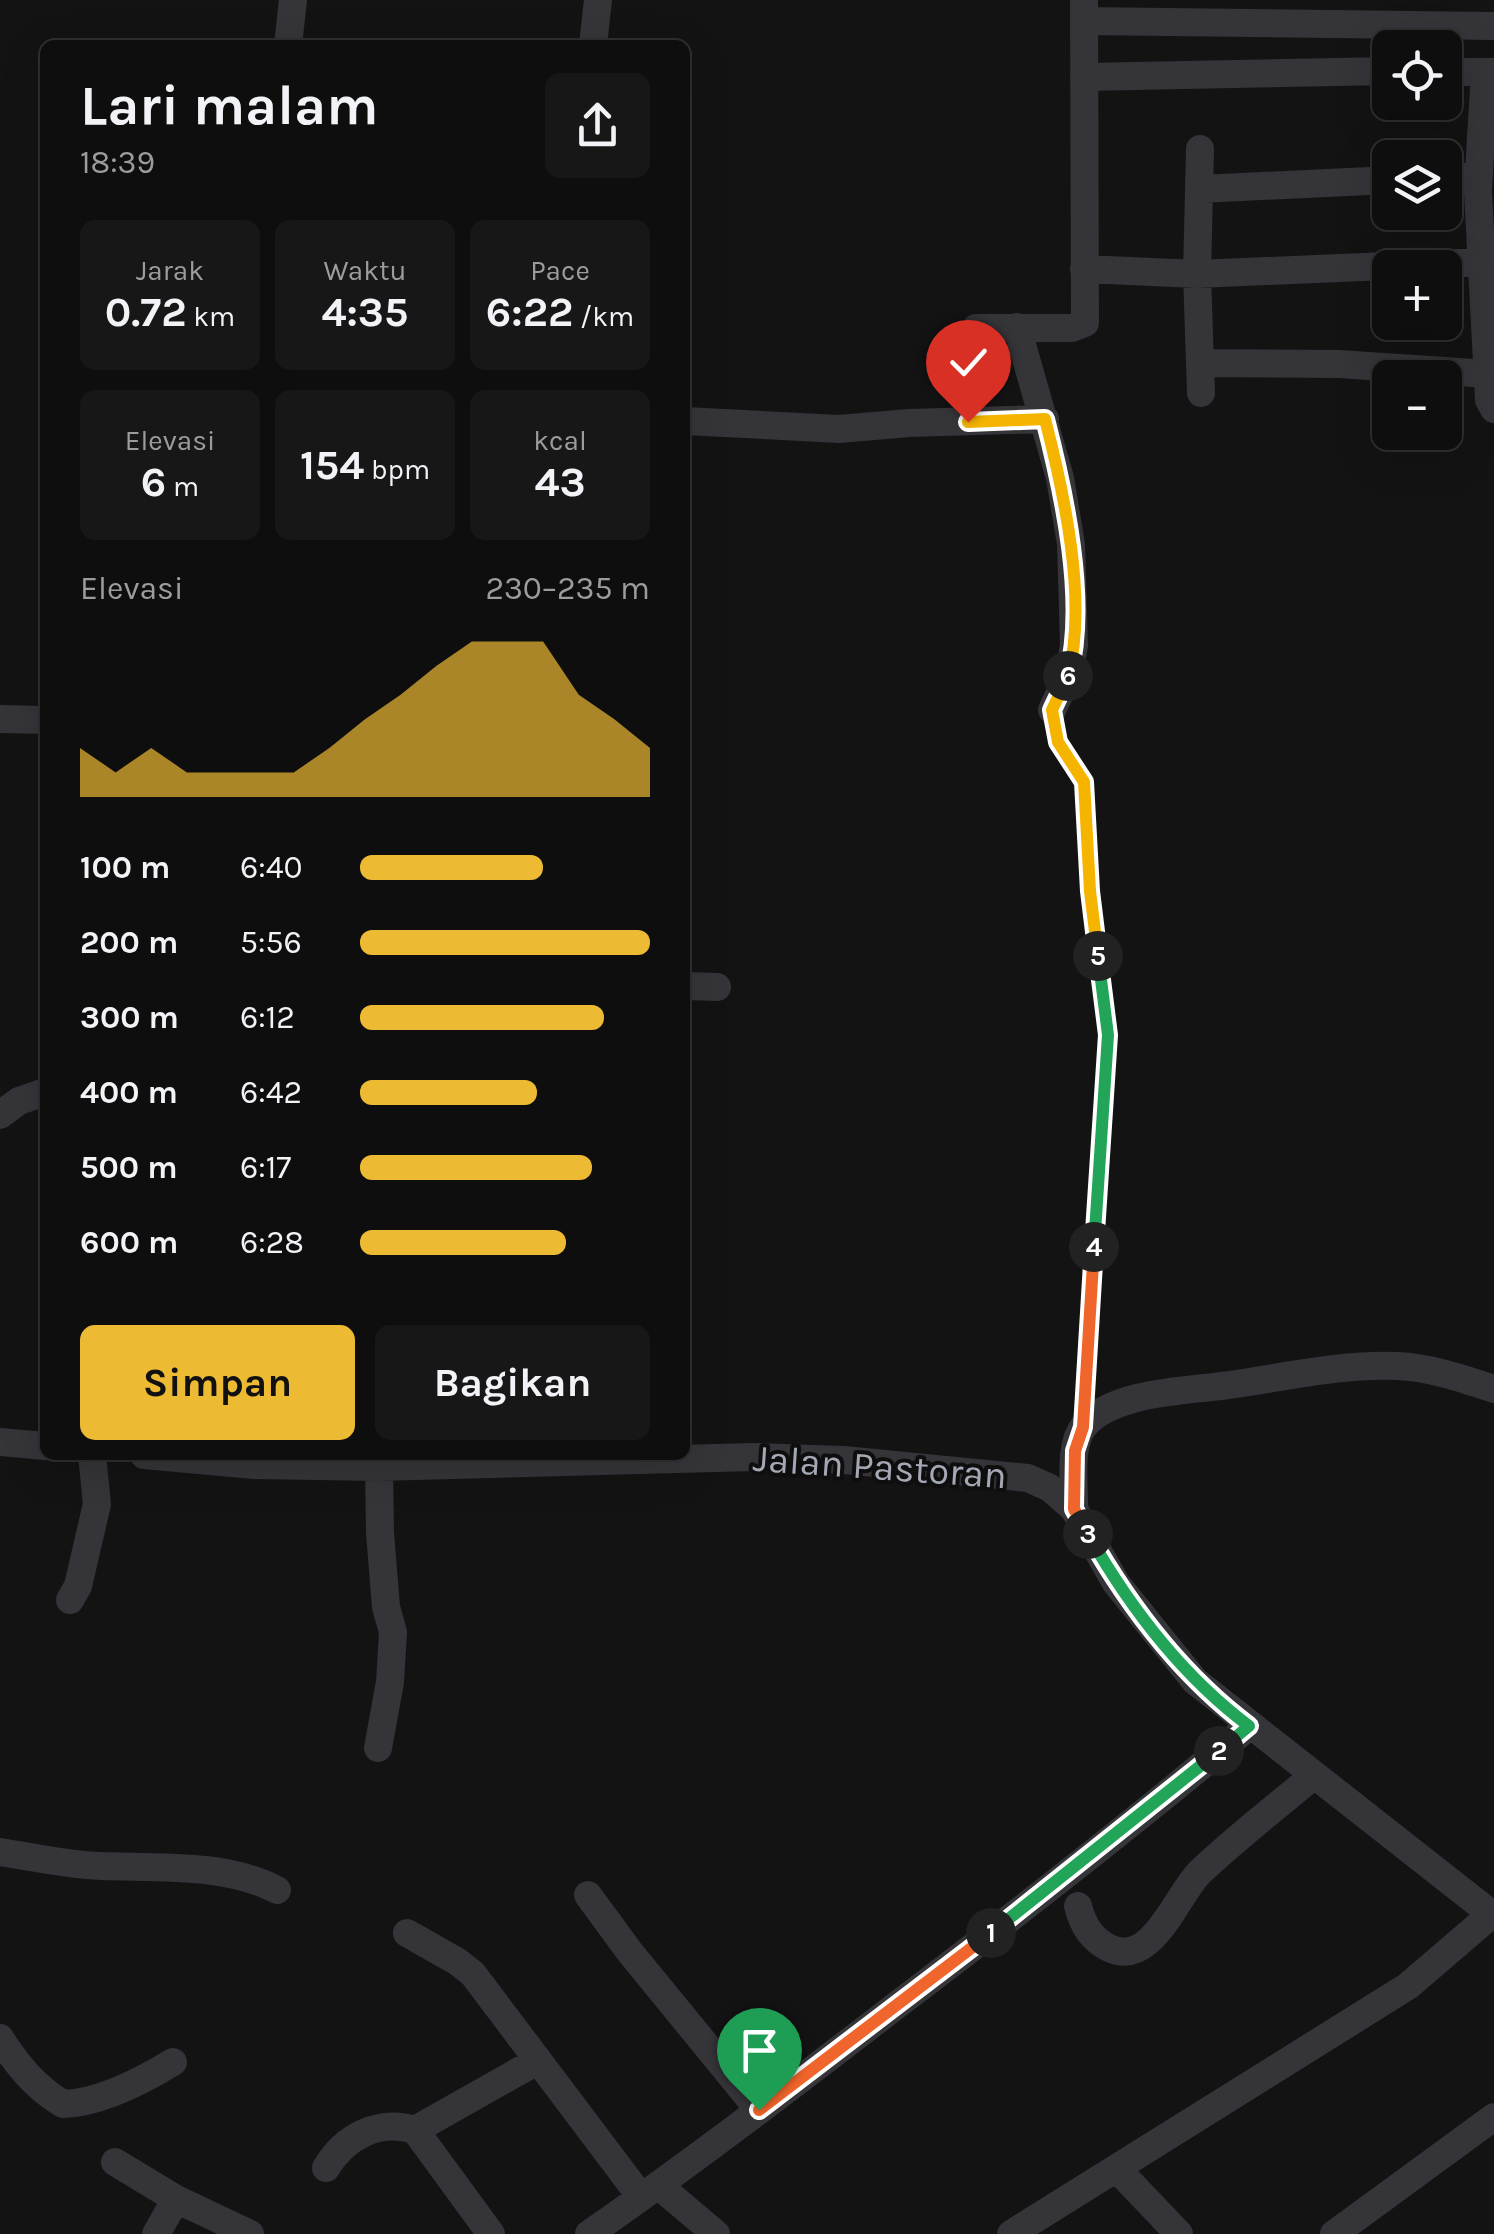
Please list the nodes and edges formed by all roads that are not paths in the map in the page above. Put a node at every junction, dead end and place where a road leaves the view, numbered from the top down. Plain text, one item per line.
1 (293, 0) edge
2 (598, 0) edge
3 (1084, 10) edge
4 (1494, 26) edge
5 (289, 40) edge
6 (593, 40) edge
7 (1372, 71) edge
8 (1462, 72) edge
9 (1489, 72) edge
10 (1084, 78) junction
11 (1487, 137) edge
12 (1200, 149) dead end
13 (1478, 176) junction
14 (1462, 177) edge
15 (1372, 181) edge
16 (1200, 189) junction
17 (1482, 262) junction
18 (1084, 270) junction
19 (1197, 274) junction
20 (976, 328) dead end
21 (1018, 328) junction
22 (1200, 363) junction
23 (1488, 374) junction
24 (1201, 393) dead end
25 (1492, 406) edge
26 (1045, 419) junction
27 (690, 421) edge
28 (1052, 710) road end
29 (0, 719) edge
30 (40, 720) edge
31 (690, 986) edge
32 (718, 988) dead end
33 (40, 1094) edge
34 (0, 1115) edge
35 (1494, 1389) edge
36 (0, 1442) edge
37 (40, 1446) edge
38 (690, 1457) edge
39 (93, 1460) edge
40 (199, 1460) edge
41 (556, 1460) edge
42 (379, 1467) junction
43 (1074, 1509) junction
44 (70, 1600) dead end
45 (1249, 1726) junction
46 (378, 1748) dead end
47 (1313, 1776) junction
48 (0, 1852) edge
49 (277, 1890) dead end
50 (588, 1894) dead end
51 (1078, 1906) dead end
52 (1493, 1915) edge
53 (407, 1933) dead end
54 (0, 2038) edge
55 (538, 2061) junction
56 (173, 2062) dead end
57 (759, 2110) junction
58 (1494, 2117) edge
59 (416, 2130) junction
60 (115, 2162) dead end
61 (326, 2168) dead end
62 (1116, 2169) junction
63 (649, 2191) junction
64 (176, 2199) junction
65 (156, 2234) edge
66 (250, 2234) edge
67 (491, 2234) edge
68 (589, 2234) edge
69 (716, 2234) edge
70 (1010, 2234) edge
71 (1179, 2234) edge
72 (1334, 2234) edge

1 - 5 street
2 - 6 street
3 - 4 street
3 - 10 street
7 - 10 street
8 - 9 street
9 - 11 street
10 - 18 street
11 - 13 street
12 - 16 street
13 - 14 street
13 - 17 street
15 - 16 street
16 - 19 street
17 - 19 street
17 - 23 street
18 - 19 street
18 - 21 street
19 - 22 street
20 - 21 street
21 - 26 street
22 - 23 street
22 - 24 street
23 - 25 street
26 - 27 street
26 - 28 street
29 - 30 street
31 - 32 street
33 - 34 street
35 - 43 street
36 - 37 street
38 - 43 street, Jalan Pastoran
39 - 44 street
40 - 42 street, Jalan Pastoran
41 - 42 street, Jalan Pastoran
42 - 46 street
43 - 45 street, Jalan Pastoran
45 - 47 street, Jalan Pastoran
45 - 57 street
47 - 51 street
47 - 52 street, Jalan Pastoran
48 - 49 street
50 - 57 street
52 - 62 street
53 - 55 street
54 - 56 street
55 - 59 street
55 - 63 street
57 - 63 street
58 - 72 street
59 - 61 street
59 - 67 street
60 - 64 street
62 - 70 street
62 - 71 street
63 - 68 street
63 - 69 street
64 - 65 street
64 - 66 street

